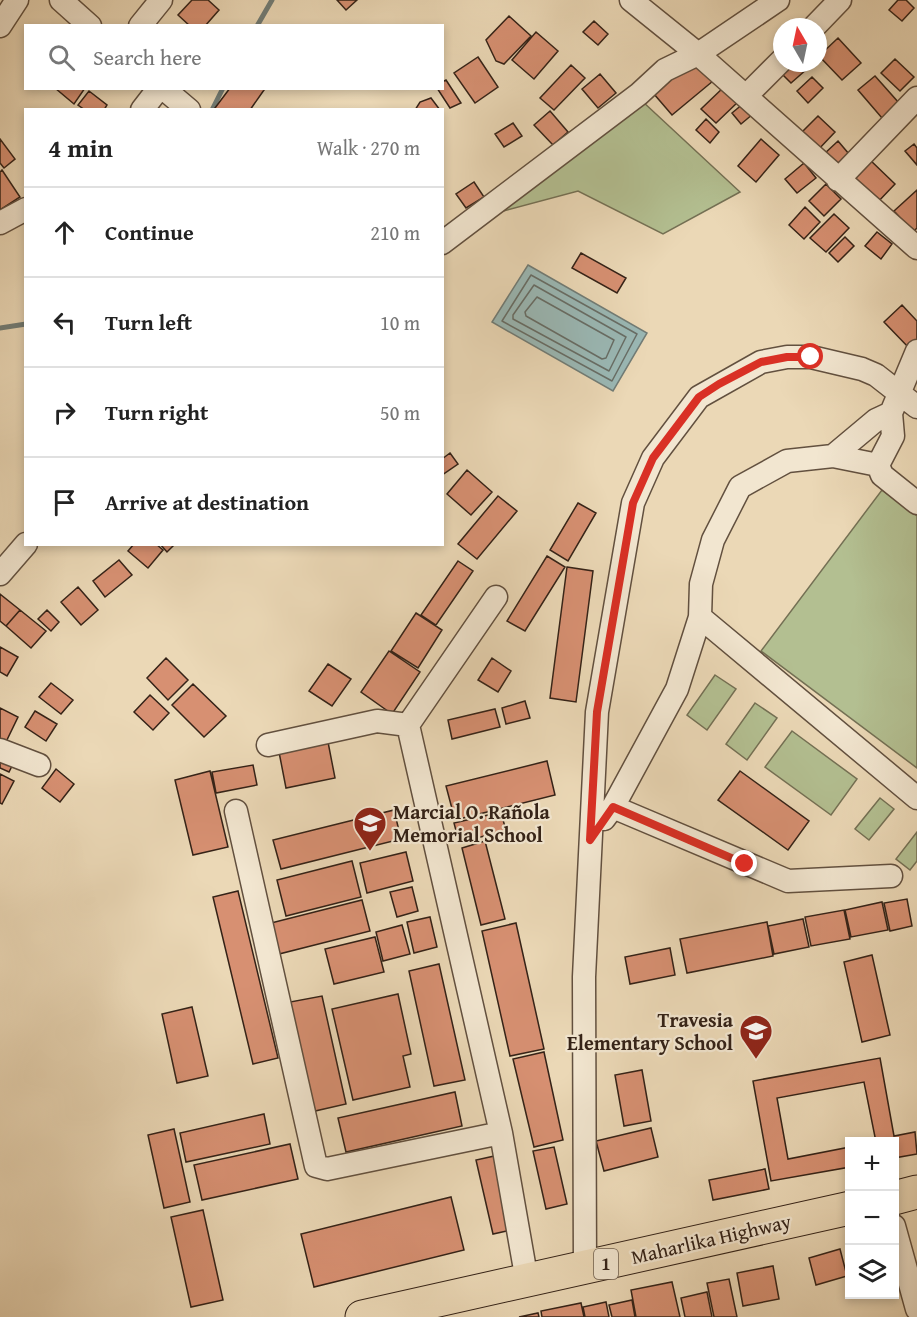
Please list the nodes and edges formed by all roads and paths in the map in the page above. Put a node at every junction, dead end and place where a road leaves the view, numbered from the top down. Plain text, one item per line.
1 (17, 0) edge
2 (61, 0) edge
3 (161, 0) edge
4 (631, 0) edge
5 (778, 0) edge
6 (840, 0) edge
7 (823, 18) edge
8 (88, 24) edge
9 (142, 24) edge
10 (0, 27) edge
11 (698, 54) junction
12 (773, 69) edge
13 (159, 90) edge
14 (164, 90) edge
15 (746, 96) junction
16 (917, 98) edge
17 (144, 108) edge
18 (186, 108) edge
19 (838, 180) junction
20 (24, 210) edge
21 (0, 223) edge
22 (444, 241) edge
23 (917, 248) edge
24 (917, 351) edge
25 (903, 405) edge
26 (833, 456) junction
27 (878, 465) junction
28 (917, 503) edge
29 (24, 546) edge
30 (0, 574) edge
31 (496, 597) dead end
32 (700, 617) junction
33 (408, 725) junction
34 (268, 745) dead end
35 (0, 750) edge
36 (39, 765) dead end
37 (917, 798) edge
38 (613, 807) junction
39 (236, 811) dead end
40 (590, 840) junction
41 (891, 876) dead end
42 (501, 1133) junction
43 (917, 1192) edge
44 (899, 1197) edge
45 (845, 1209) edge
46 (899, 1244) edge
47 (585, 1269) junction
48 (526, 1281) junction
49 (917, 1308) edge
50 (400, 1313) edge
51 (362, 1317) edge

1 - 10 street
2 - 8 street
3 - 9 street
4 - 11 street
5 - 11 street
6 - 7 street
11 - 15 street
11 - 22 street
12 - 15 street
13 - 17 street
14 - 18 street
15 - 19 street
16 - 19 street
19 - 23 street
20 - 21 street
24 - 25 street
25 - 26 street
25 - 27 street
25 - 40 street
26 - 27 street
26 - 32 street
27 - 28 street
29 - 30 street
31 - 33 street
32 - 37 street
32 - 38 street
33 - 34 street
33 - 42 street
35 - 36 street
38 - 40 street
38 - 41 street
39 - 42 street
40 - 47 street
42 - 48 street
43 - 44 highway
45 - 47 highway, Maharlika Highway / 1
46 - 49 street
47 - 48 highway, Maharlika Highway / 1
48 - 50 highway, Maharlika Highway / 1
50 - 51 highway, Maharlika Highway / 1

